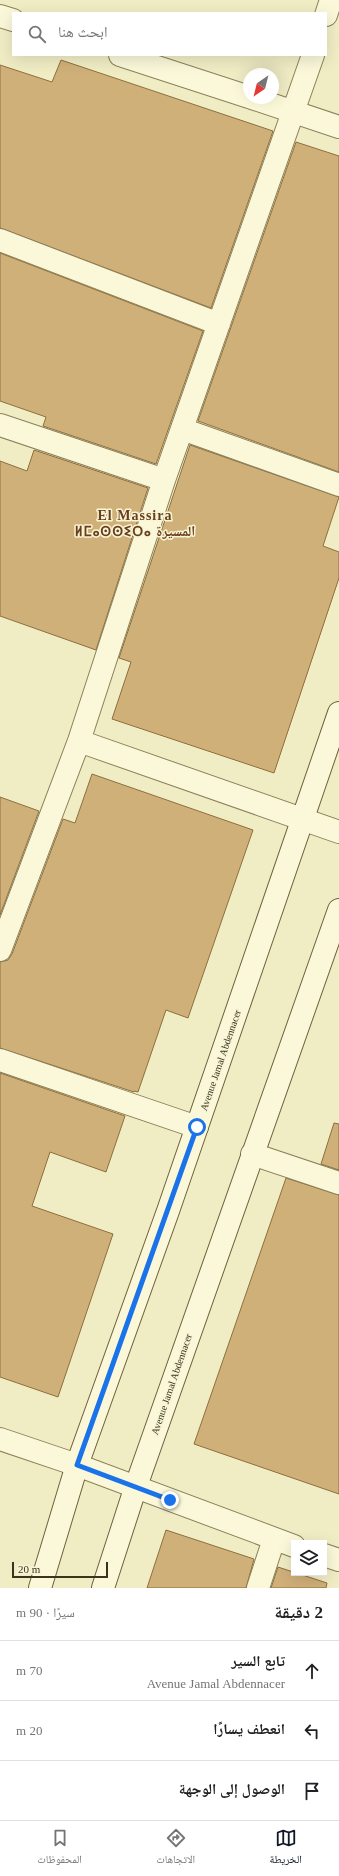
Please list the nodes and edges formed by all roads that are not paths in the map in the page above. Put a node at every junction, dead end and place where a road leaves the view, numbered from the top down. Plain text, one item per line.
1 (331, 0) edge
2 (327, 12) edge
3 (0, 16) edge
4 (12, 20) edge
5 (123, 56) edge
6 (313, 56) edge
7 (243, 95) edge
8 (270, 104) edge
9 (294, 112) junction
10 (339, 127) edge
11 (0, 240) edge
12 (219, 324) junction
13 (1, 427) edge
14 (182, 429) junction
15 (164, 480) junction
16 (339, 485) edge
17 (339, 713) edge
18 (79, 741) junction
19 (302, 820) junction
20 (339, 832) edge
21 (339, 910) edge
22 (0, 950) edge
23 (0, 1060) edge
24 (197, 1127) junction
25 (252, 1154) junction
26 (339, 1183) edge
27 (0, 1439) edge
28 (77, 1465) junction
29 (136, 1486) junction
30 (284, 1542) edge
31 (327, 1556) edge
32 (339, 1560) edge
33 (40, 1588) edge
34 (103, 1588) edge
35 (258, 1588) edge

1 - 2 street
3 - 4 street
5 - 7 street
6 - 9 street
8 - 9 street
9 - 10 street
9 - 12 street
11 - 12 street
12 - 14 street
13 - 15 street
14 - 15 street
14 - 16 street
15 - 18 street
17 - 19 street, Avenue Jamal Abdennacer
18 - 19 street
18 - 22 street
19 - 20 street
19 - 24 street, Avenue Jamal Abdennacer
21 - 25 street, Avenue Jamal Abdennacer
23 - 24 street
24 - 28 street, Avenue Jamal Abdennacer
25 - 26 street
25 - 29 street, Avenue Jamal Abdennacer
27 - 28 street
28 - 29 street
28 - 33 street, Avenue Jamal Abdennacer
29 - 30 street
29 - 34 street, Avenue Jamal Abdennacer
30 - 35 street
31 - 32 street

